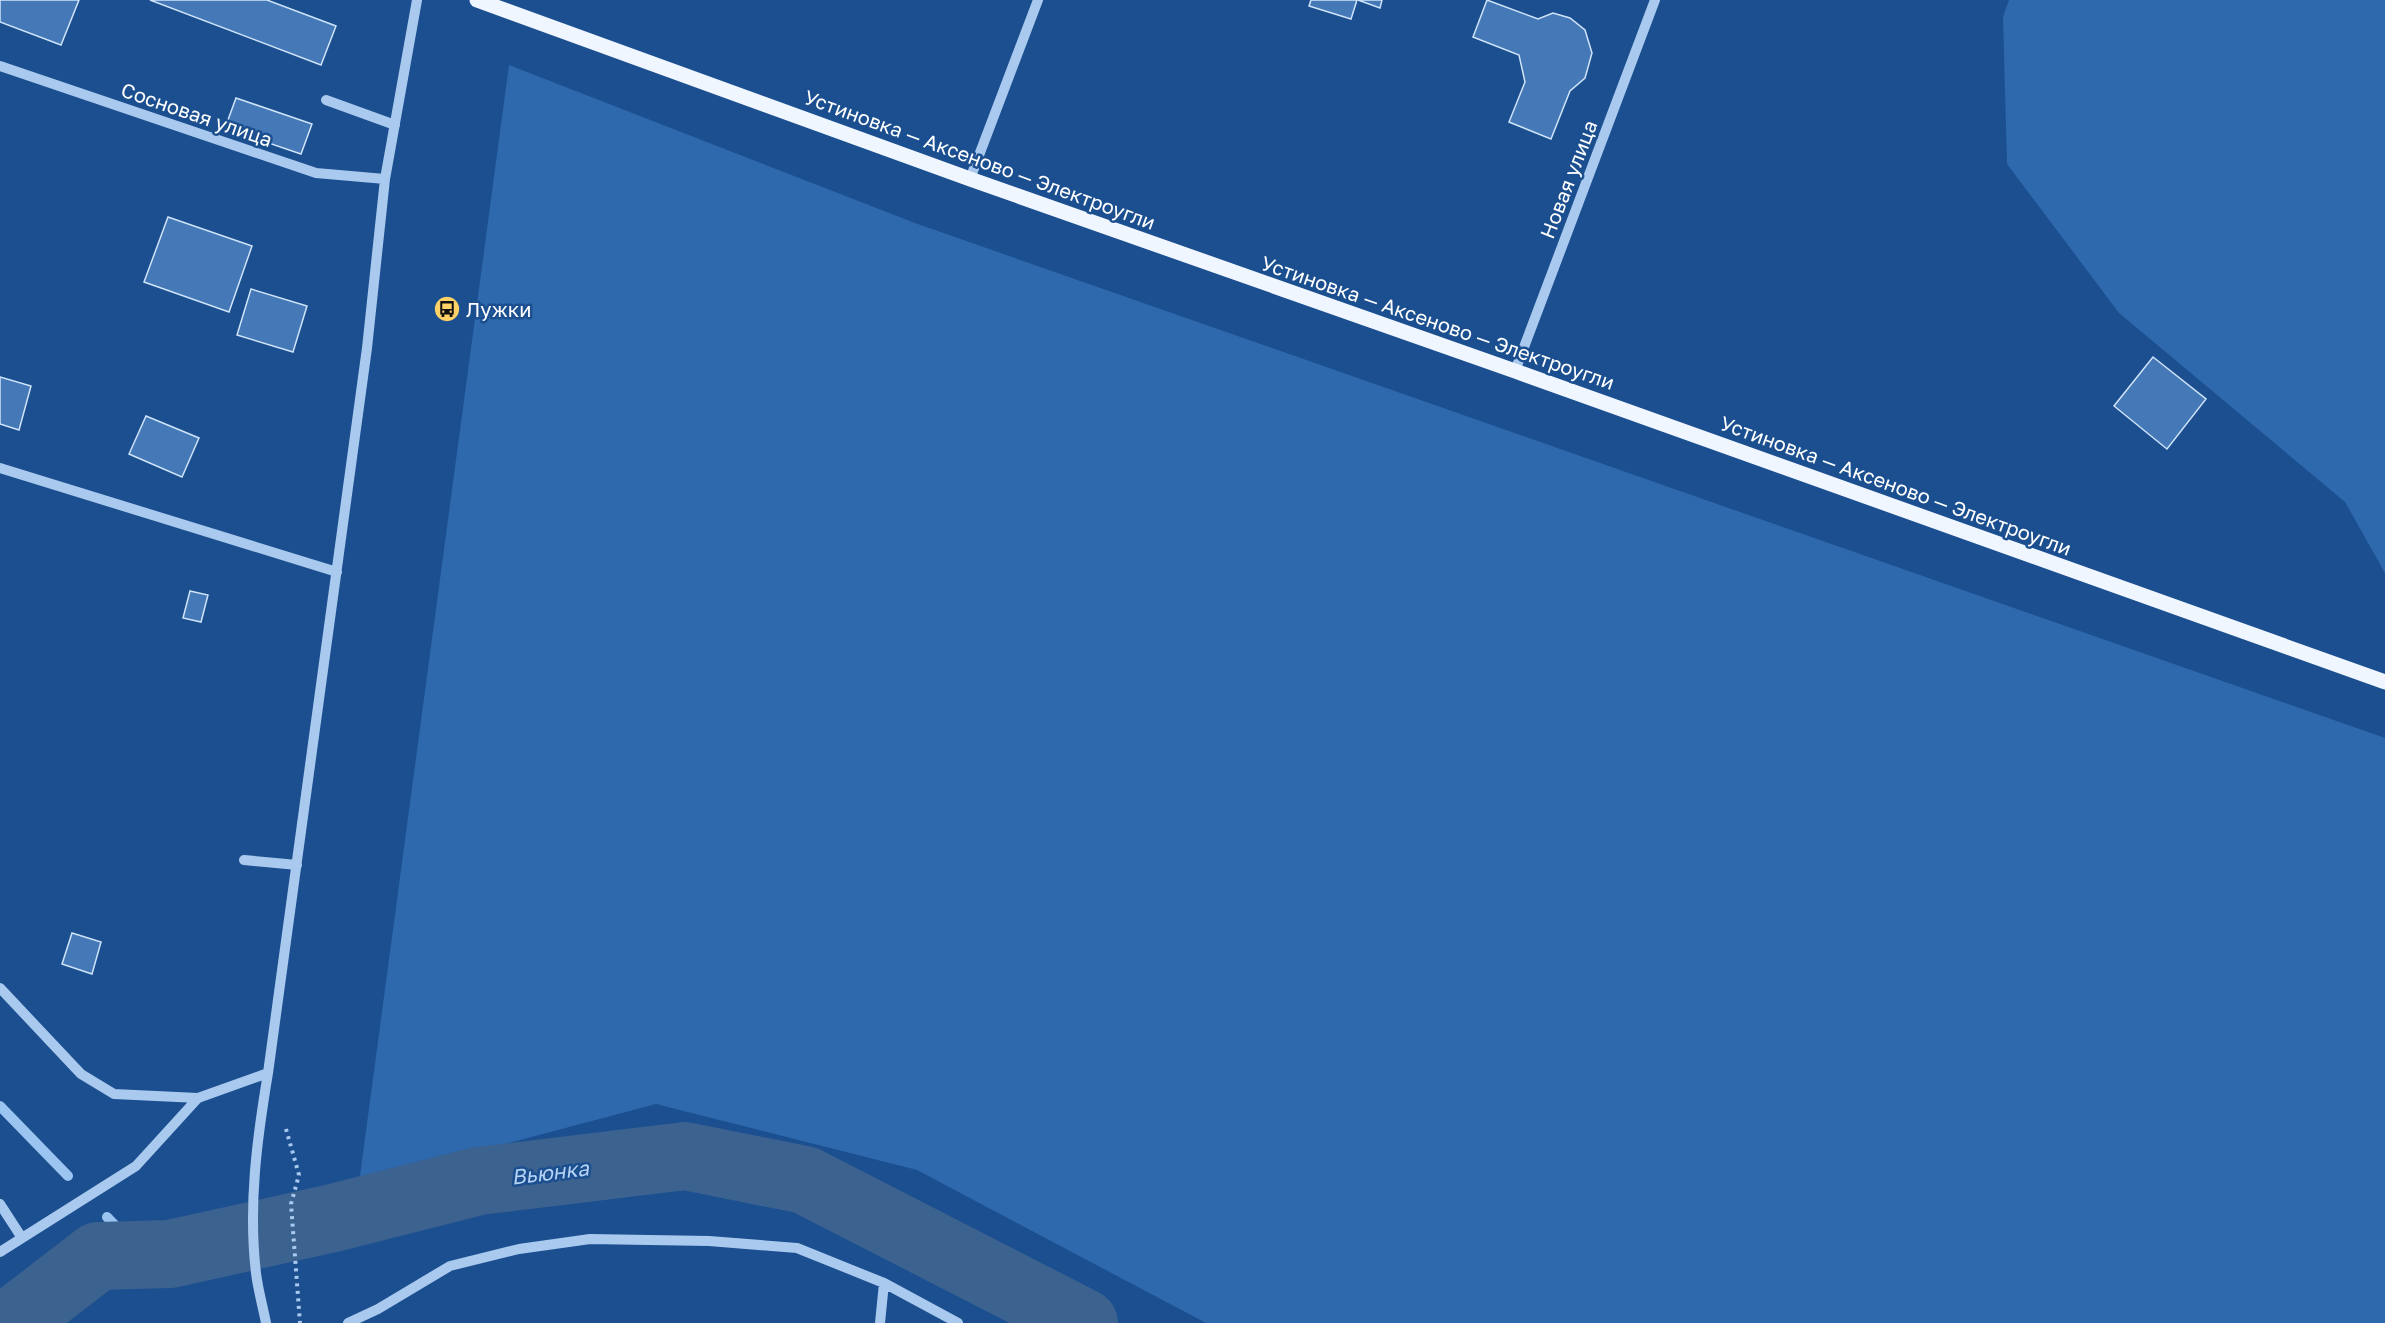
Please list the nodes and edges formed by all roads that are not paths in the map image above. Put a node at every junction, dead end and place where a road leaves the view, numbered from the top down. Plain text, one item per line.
1 (417, 0) edge
2 (477, 0) edge
3 (1038, 0) edge
4 (1655, 0) edge
5 (0, 66) edge
6 (326, 100) dead end
7 (395, 125) junction
8 (385, 179) junction
9 (970, 179) junction
10 (1515, 371) junction
11 (0, 468) edge
12 (337, 572) junction
13 (2385, 682) edge
14 (244, 860) dead end
15 (297, 865) junction
16 (0, 988) edge
17 (268, 1073) junction
18 (198, 1098) junction
19 (0, 1204) edge
20 (22, 1238) junction
21 (0, 1252) edge
22 (884, 1283) junction
23 (266, 1323) edge
24 (348, 1323) edge
25 (880, 1323) edge
26 (958, 1323) edge

1 - 7 street
2 - 9 main road, Устиновка — Аксеново — Электроугли
3 - 9 street
4 - 10 street, Новая улица
5 - 8 street, Сосновая улица
6 - 7 street
7 - 8 street
8 - 12 street
9 - 10 main road, Устиновка — Аксеново — Электроугли
10 - 13 main road, Устиновка — Аксеново — Электроугли
11 - 12 street
12 - 15 street
14 - 15 street
15 - 17 street
16 - 18 street
17 - 18 street
17 - 23 street
18 - 20 street
19 - 20 street
20 - 21 street
22 - 24 street
22 - 25 street
22 - 26 street

